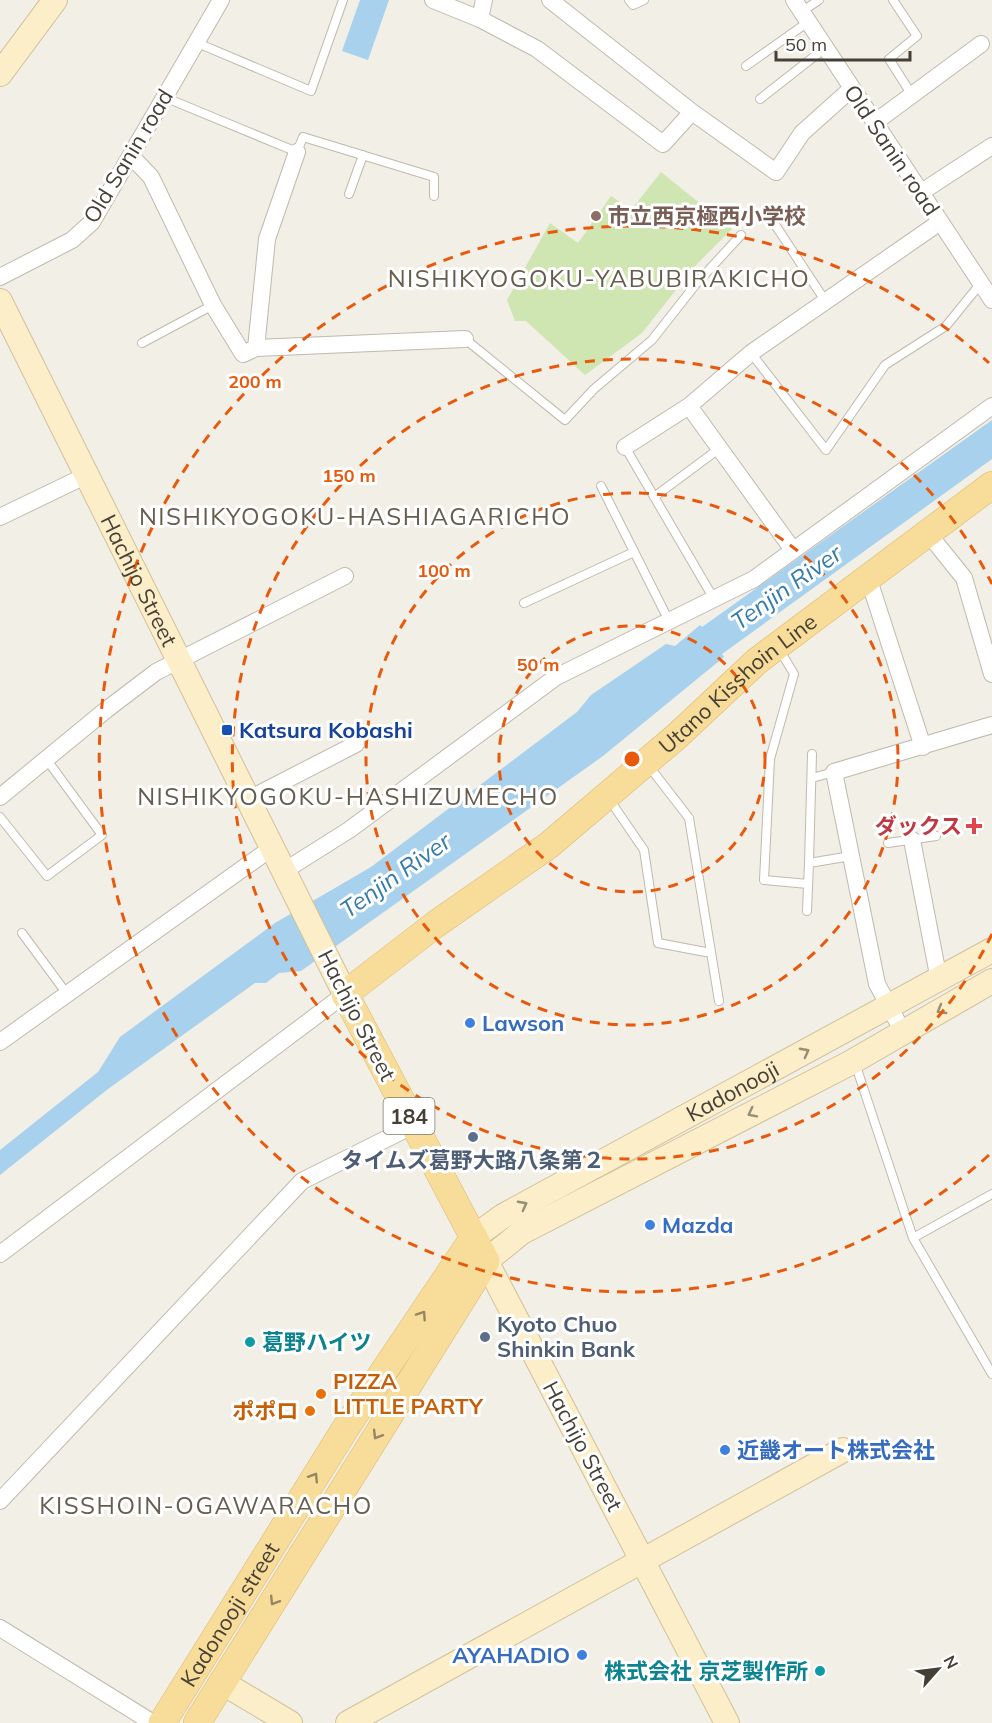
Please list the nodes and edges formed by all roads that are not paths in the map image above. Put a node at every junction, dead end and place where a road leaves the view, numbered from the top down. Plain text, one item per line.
1 (55, 0) edge
2 (221, 0) edge
3 (343, 0) edge
4 (433, 0) edge
5 (484, 0) edge
6 (629, 0) edge
7 (644, 0) edge
8 (819, 0) edge
9 (893, 0) edge
10 (557, 1) edge
11 (801, 11) edge
12 (480, 19) junction
13 (195, 42) junction
14 (981, 44) dead end
15 (825, 48) junction
16 (746, 66) dead end
17 (0, 74) edge
18 (851, 89) junction
19 (912, 95) junction
20 (164, 97) junction
21 (760, 99) dead end
22 (692, 112) junction
23 (874, 123) junction
24 (992, 146) edge
25 (297, 152) junction
26 (363, 155) junction
27 (131, 156) junction
28 (920, 193) junction
29 (349, 194) dead end
30 (434, 196) dead end
31 (768, 214) dead end
32 (940, 222) junction
33 (741, 235) dead end
34 (0, 277) edge
35 (981, 283) junction
36 (992, 300) edge
37 (0, 301) edge
38 (826, 302) junction
39 (213, 305) junction
40 (465, 339) joint
41 (142, 343) dead end
42 (256, 348) junction
43 (751, 354) junction
44 (689, 405) junction
45 (992, 406) edge
46 (625, 447) joint
47 (720, 448) junction
48 (87, 475) junction
49 (992, 485) edge
50 (601, 486) dead end
51 (654, 497) junction
52 (0, 517) edge
53 (927, 532) junction
54 (793, 550) junction
55 (634, 552) junction
56 (345, 576) dead end
57 (868, 577) junction
58 (714, 599) junction
59 (524, 603) dead end
60 (670, 622) junction
61 (777, 646) junction
62 (180, 660) junction
63 (992, 674) edge
64 (992, 725) edge
65 (356, 744) dead end
66 (923, 747) junction
67 (812, 754) dead end
68 (47, 760) junction
69 (646, 762) junction
70 (834, 772) junction
71 (812, 778) junction
72 (607, 796) junction
73 (0, 797) edge
74 (249, 799) junction
75 (0, 817) edge
76 (936, 836) dead end
77 (912, 840) junction
78 (888, 843) dead end
79 (273, 848) junction
80 (851, 856) junction
81 (808, 863) junction
82 (287, 877) junction
83 (808, 884) junction
84 (807, 911) dead end
85 (22, 933) dead end
86 (992, 950) edge
87 (711, 953) junction
88 (939, 980) junction
89 (992, 981) edge
90 (340, 983) junction
91 (67, 994) junction
92 (718, 1001) dead end
93 (888, 1007) junction
94 (903, 1032) junction
95 (2, 1038) edge
96 (854, 1060) junction
97 (414, 1125) junction
98 (992, 1194) edge
99 (474, 1237) junction
100 (913, 1238) junction
101 (0, 1254) edge
102 (486, 1261) junction
103 (992, 1374) edge
104 (843, 1450) dead end
105 (0, 1502) edge
106 (280, 1531) junction
107 (308, 1546) junction
108 (643, 1559) junction
109 (0, 1628) edge
110 (197, 1667) junction
111 (223, 1683) junction
112 (153, 1723) edge
113 (162, 1723) edge
114 (197, 1723) edge
115 (290, 1723) edge
116 (348, 1723) edge
117 (727, 1723) edge

1 - 17 street
2 - 13 street, Old Sanin road
3 - 13 lane
4 - 12 street
5 - 12 street
6 - 7 lane
8 - 11 lane
9 - 19 lane
10 - 22 street
11 - 15 street, Old Sanin road
11 - 16 lane
12 - 22 street
13 - 20 street, Old Sanin road
14 - 19 street
15 - 18 street, Old Sanin road
15 - 21 lane
18 - 22 street
18 - 23 street, Old Sanin road
19 - 23 street
20 - 25 lane
20 - 27 street, Old Sanin road
23 - 28 street, Old Sanin road
24 - 28 street
25 - 26 lane
25 - 42 street
26 - 29 lane
26 - 30 lane
27 - 34 street, Old Sanin road
27 - 39 street
28 - 32 street, Old Sanin road
31 - 38 lane
32 - 35 street, Old Sanin road
32 - 38 street
33 - 40 lane
35 - 36 street, Old Sanin road
35 - 43 lane
37 - 48 street, Hachijo Street
38 - 43 street
39 - 41 lane
39 - 42 street
40 - 42 street
43 - 44 street
44 - 46 street
44 - 47 street
45 - 54 street
46 - 51 lane
47 - 51 lane
47 - 54 street
48 - 52 street
48 - 62 street, Hachijo Street
49 - 53 main road, Utano Kisshoin Line
50 - 55 lane
51 - 58 lane
53 - 57 main road, Utano Kisshoin Line
53 - 63 street
54 - 58 street
55 - 59 lane
55 - 60 lane
56 - 62 street
57 - 61 main road, Utano Kisshoin Line
57 - 66 street
58 - 60 street
60 - 82 street
61 - 69 main road, Utano Kisshoin Line
61 - 83 lane
62 - 68 street
62 - 74 street, Hachijo Street
64 - 66 street
65 - 74 street
66 - 70 street
67 - 71 lane
68 - 73 street
68 - 75 lane
69 - 72 main road, Utano Kisshoin Line
69 - 87 lane
70 - 71 lane
70 - 80 street
71 - 81 lane
72 - 87 lane
72 - 90 main road, Utano Kisshoin Line
74 - 79 street, Hachijo Street
76 - 77 lane
77 - 78 lane
77 - 88 street
79 - 82 street, Hachijo Street
79 - 91 street
80 - 81 lane
80 - 93 street
81 - 83 lane
82 - 90 street, Hachijo Street
83 - 84 lane
85 - 91 lane
86 - 88 street, Kadonooji
87 - 92 lane
88 - 93 street, Kadonooji
89 -> 94 street, Kadonooji
90 - 97 main road, Hachijo Street / 184
90 - 101 street
91 - 95 street
93 - 94 street
99 -> 93 street, Kadonooji
94 - 96 street, Kadonooji
96 - 100 lane
96 -> 102 street, Kadonooji
97 - 99 main road, Hachijo Street / 184
97 - 105 street
98 - 100 lane
99 - 102 main road, Hachijo Street / 184
106 -> 99 main road, Kadonooji street
100 - 103 lane
102 -> 107 main road, Kadonooji street
102 - 108 street, Hachijo Street
104 - 108 street
106 - 107 main road
106 - 110 main road, Kadonooji street
107 -> 111 main road, Kadonooji street
108 - 116 street
108 - 117 street, Hachijo Street
109 - 112 street
110 - 111 main road
110 - 113 main road, Kadonooji street
111 - 114 main road, Kadonooji street
111 - 115 street

